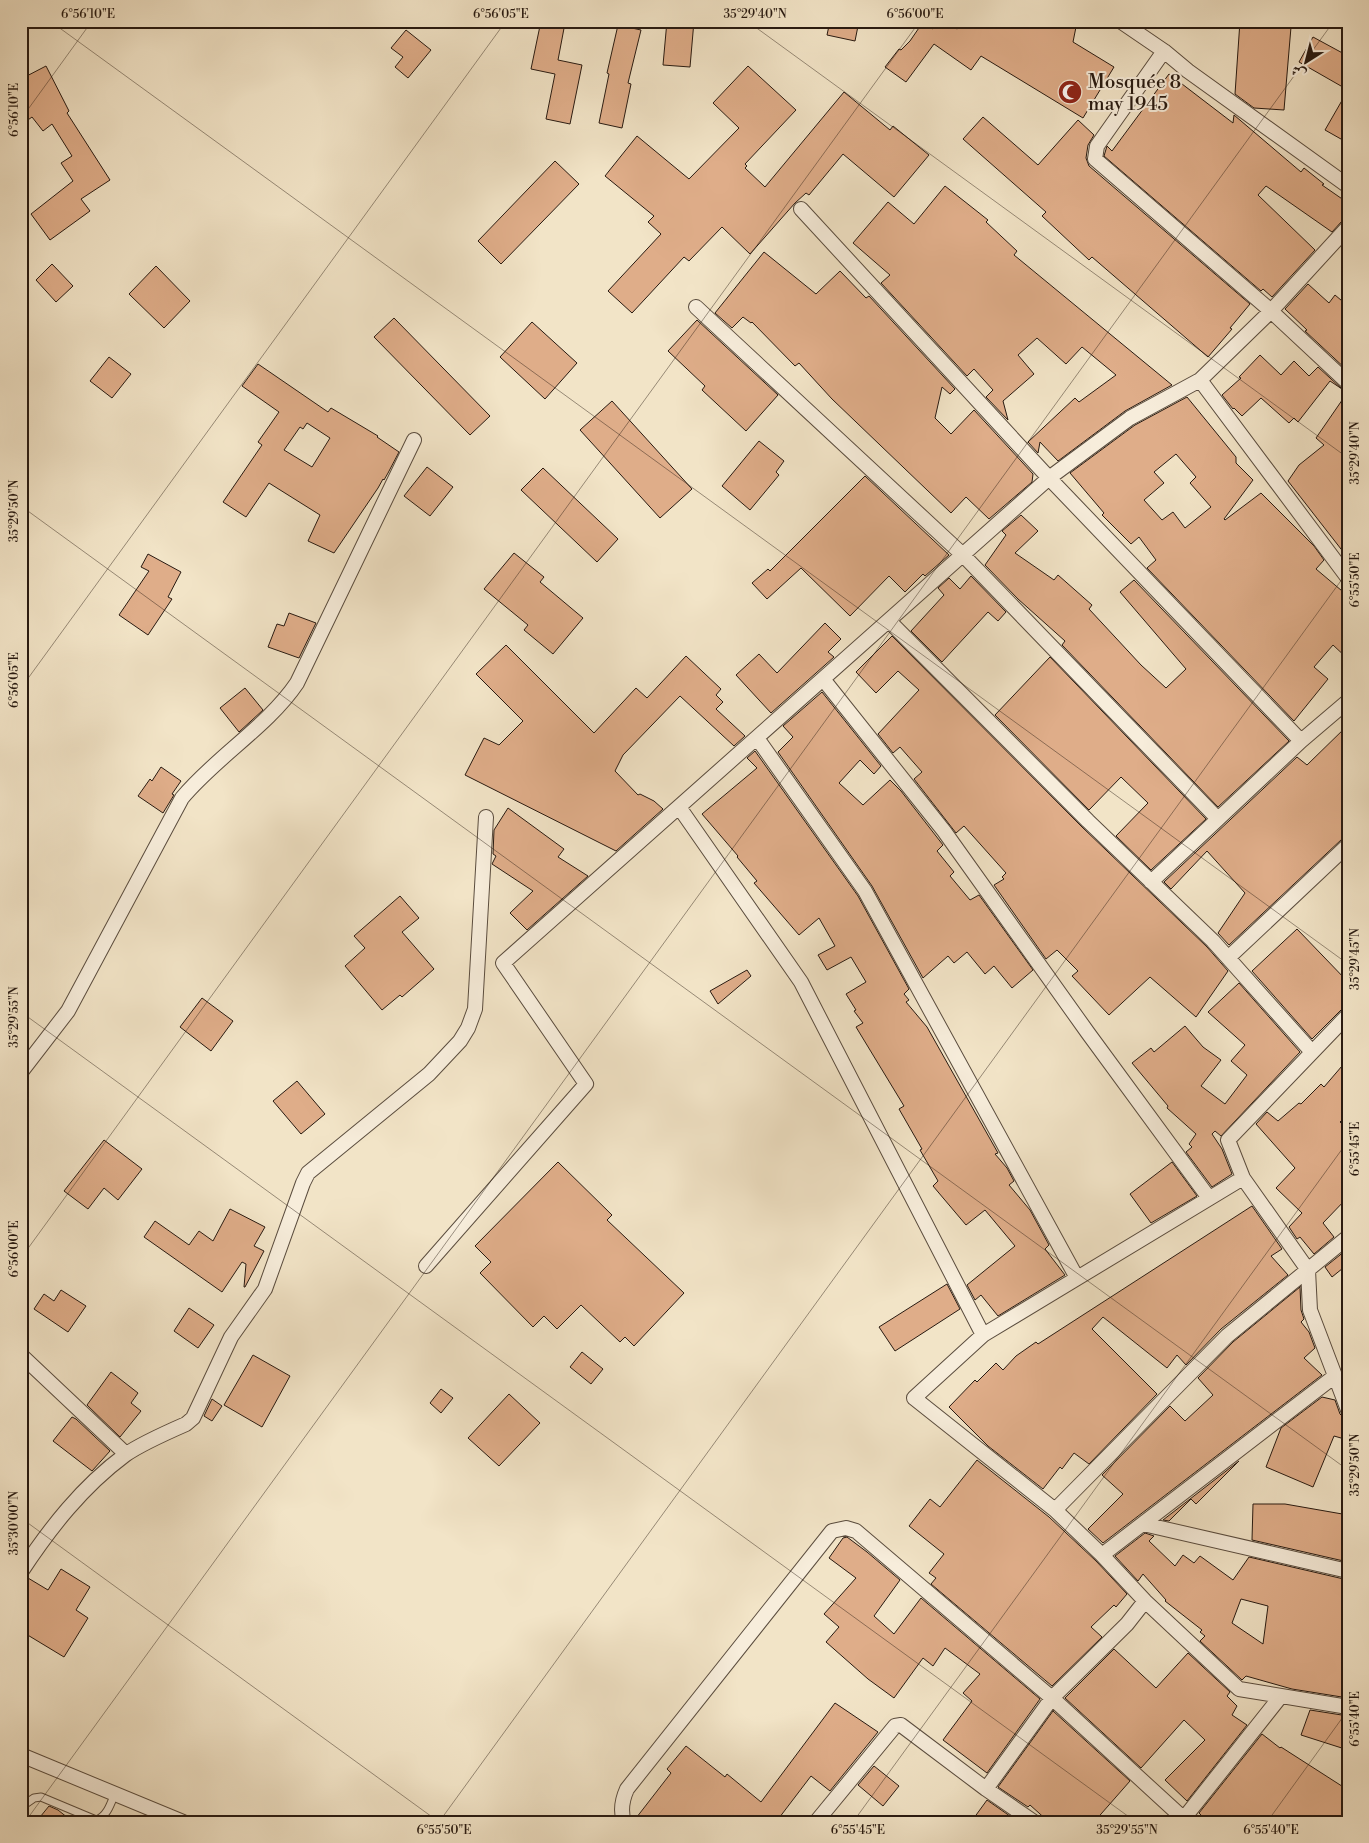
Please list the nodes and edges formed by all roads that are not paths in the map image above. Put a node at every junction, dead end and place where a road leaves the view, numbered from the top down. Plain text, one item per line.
1 (1120, 21) edge
2 (1164, 51) junction
3 (1348, 186) edge
4 (801, 209) dead end
5 (1348, 227) edge
6 (696, 307) dead end
7 (1271, 311) junction
8 (1200, 380) junction
9 (1348, 383) edge
10 (414, 440) dead end
11 (1049, 478) junction
12 (963, 555) junction
13 (1348, 578) edge
14 (889, 620) junction
15 (823, 680) junction
16 (1348, 701) edge
17 (757, 738) junction
18 (1300, 741) junction
19 (679, 807) junction
20 (486, 817) dead end
21 (1218, 819) junction
22 (1348, 845) edge
23 (1151, 882) junction
24 (1228, 958) junction
25 (1348, 1015) edge
26 (1312, 1052) junction
27 (21, 1072) edge
28 (1242, 1178) junction
29 (1209, 1198) junction
30 (1348, 1237) edge
31 (426, 1266) dead end
32 (1308, 1270) junction
33 (1077, 1278) junction
34 (983, 1335) junction
35 (21, 1355) edge
36 (1335, 1376) junction
37 (1348, 1410) edge
38 (126, 1454) junction
39 (1055, 1510) junction
40 (1142, 1524) junction
41 (1102, 1555) junction
42 (1348, 1570) edge
43 (21, 1572) edge
44 (1146, 1601) junction
45 (1281, 1696) junction
46 (1052, 1698) junction
47 (1348, 1708) edge
48 (21, 1755) edge
49 (986, 1789) junction
50 (115, 1793) junction
51 (21, 1807) edge
52 (1182, 1820) edge
53 (183, 1822) edge
54 (624, 1822) edge
55 (816, 1822) edge
56 (1034, 1822) edge

1 - 2 street
2 - 3 street
2 - 7 street
4 - 11 street
5 - 7 street
6 - 12 street
7 - 8 street
7 - 9 street
8 - 11 street
8 - 13 street
10 - 27 street
11 - 12 street
11 - 18 street
12 - 14 street
12 - 21 street
14 - 15 street
14 - 23 street
15 - 17 street
15 - 29 street
16 - 18 street
17 - 19 street
17 - 33 street
18 - 21 street
19 - 31 street
19 - 34 street
20 - 38 street
21 - 23 street
22 - 24 street
23 - 24 street
24 - 26 street
25 - 26 street
26 - 28 street
28 - 29 street
28 - 32 street
29 - 33 street
30 - 32 street
32 - 36 street
32 - 39 street
33 - 34 street
34 - 39 street
35 - 38 street
36 - 37 street
36 - 40 street
38 - 43 street
39 - 41 street
40 - 41 street
40 - 42 street
41 - 44 street
44 - 45 street
44 - 46 street
45 - 47 street
45 - 52 street
46 - 49 street
46 - 52 street
46 - 54 street
48 - 50 street
49 - 55 street
49 - 56 street
50 - 51 lane
50 - 53 street

